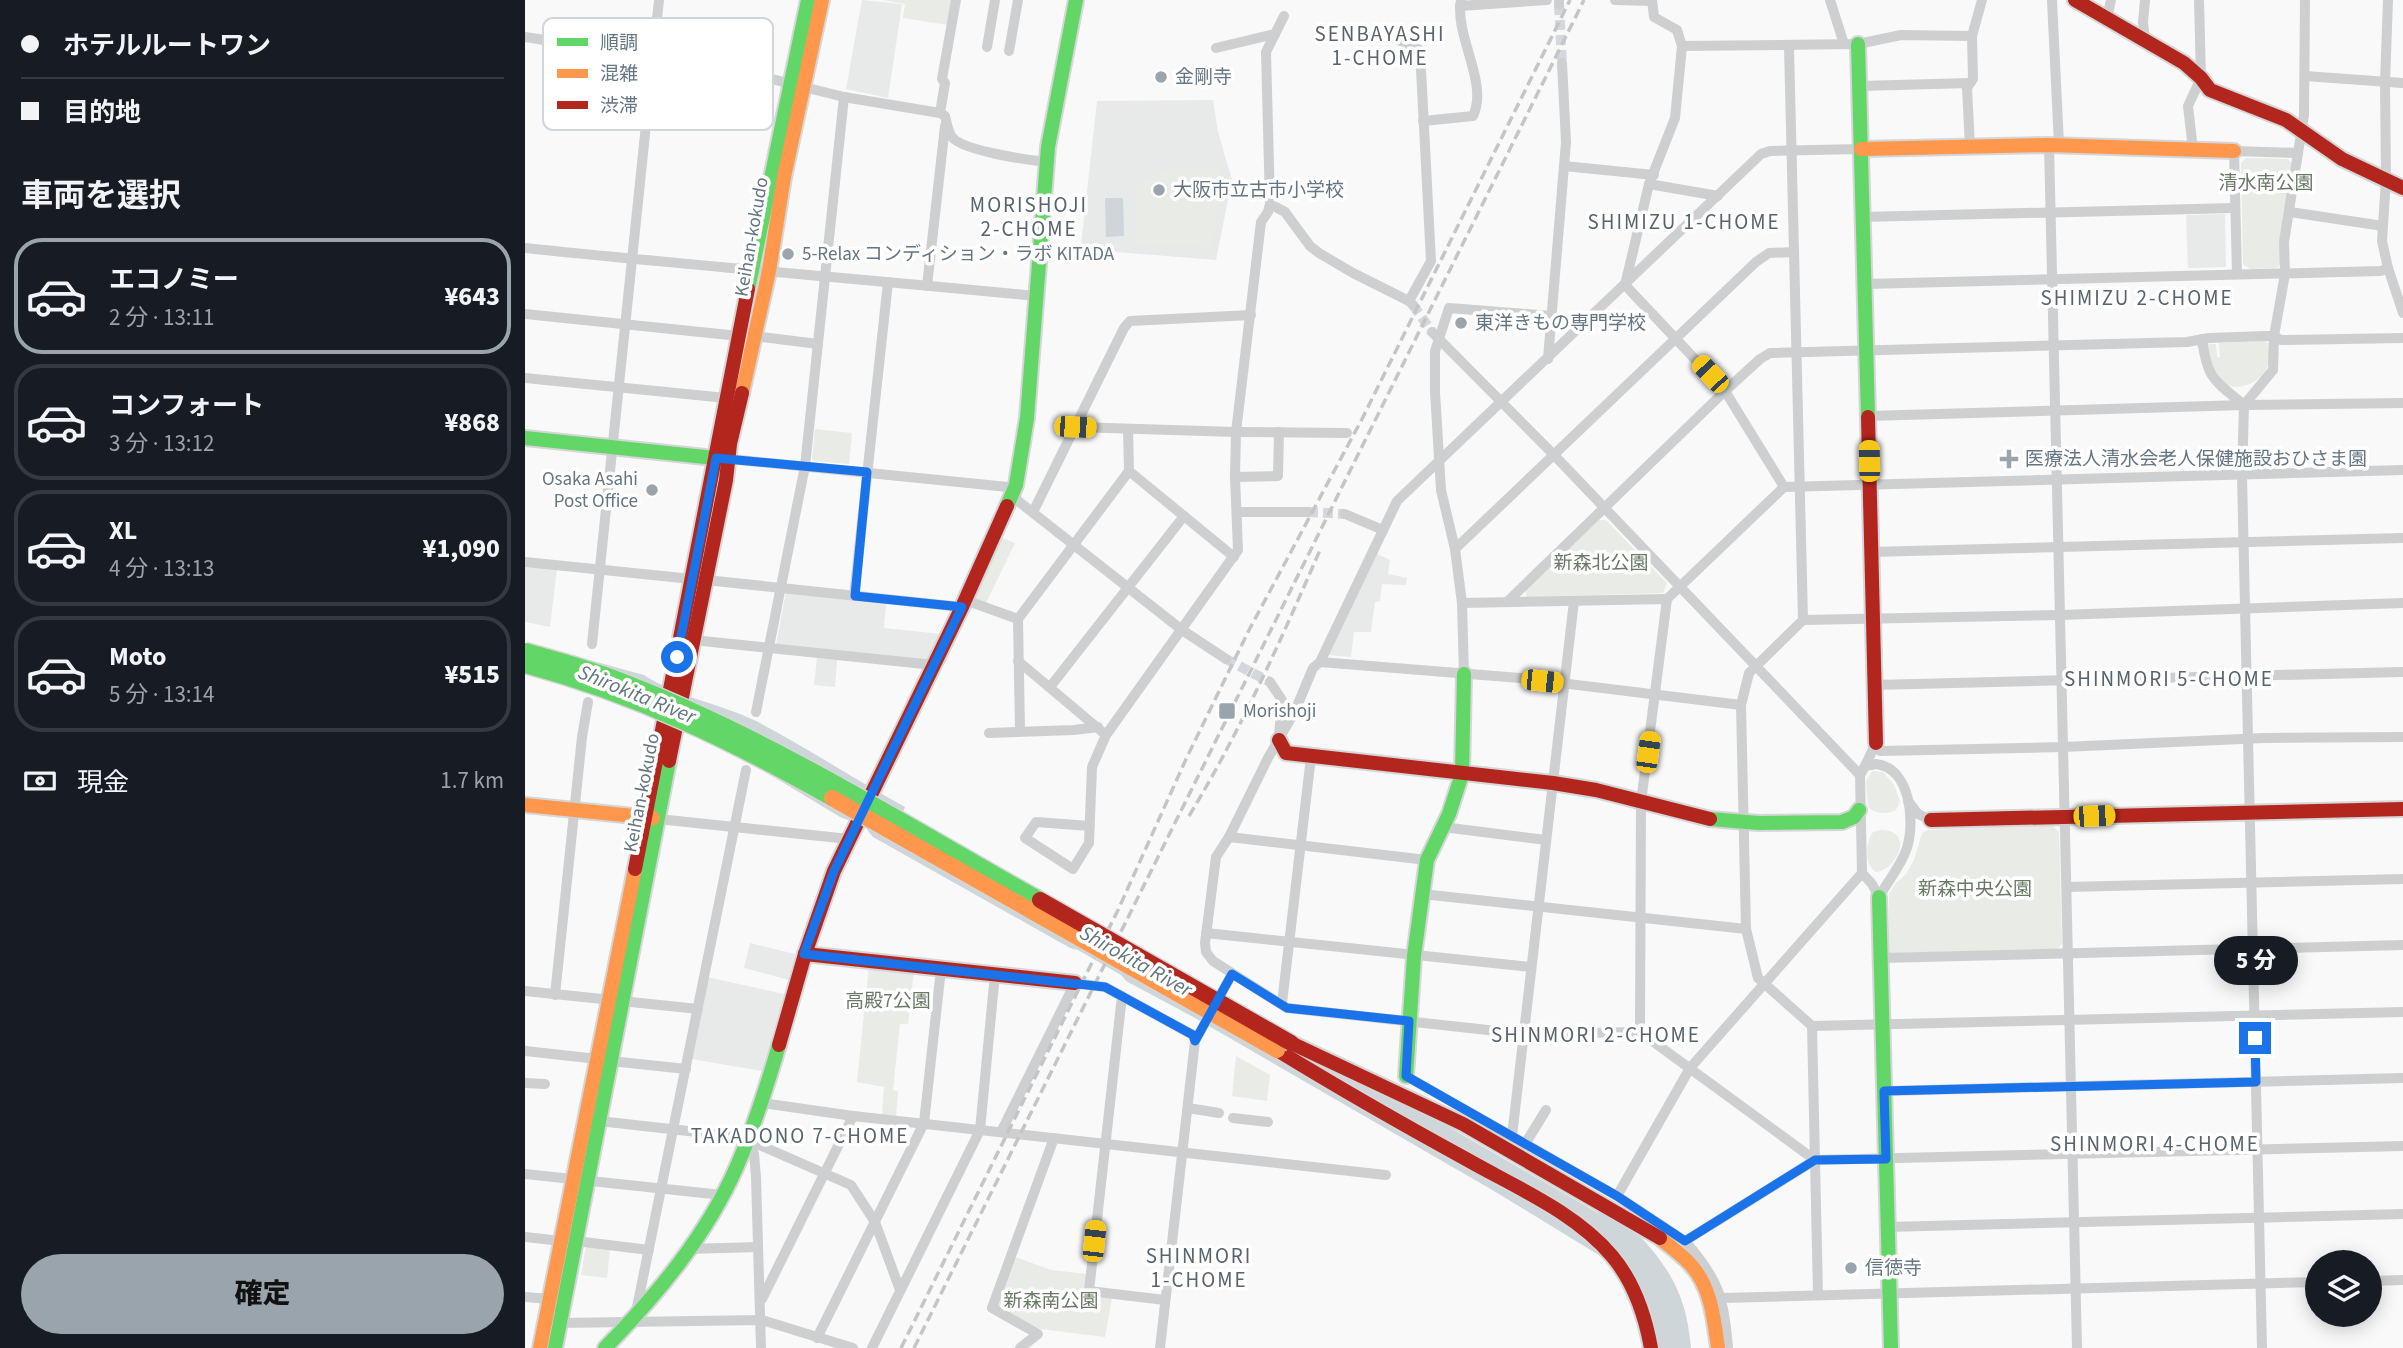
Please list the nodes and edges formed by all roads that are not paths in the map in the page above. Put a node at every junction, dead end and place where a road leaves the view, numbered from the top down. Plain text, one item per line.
1 (659, 0) edge
2 (808, 0) edge
3 (822, 0) edge
4 (956, 0) edge
5 (995, 0) edge
6 (1018, 0) edge
7 (1076, 0) edge
8 (1547, 0) edge
9 (1615, 0) edge
10 (1830, 0) edge
11 (1982, 0) edge
12 (2052, 0) edge
13 (2075, 0) edge
14 (2111, 0) edge
15 (2145, 0) edge
16 (2199, 0) edge
17 (2305, 0) edge
18 (2388, 0) edge
19 (1651, 1) edge
20 (1460, 3) edge
21 (1284, 16) dead end
22 (657, 18) edge
23 (2107, 18) junction
24 (1275, 34) junction
25 (1972, 36) junction
26 (525, 37) edge
27 (543, 40) edge
28 (1398, 40) dead end
29 (2145, 40) junction
30 (1851, 44) junction
31 (1682, 46) junction
32 (987, 47) dead end
33 (1789, 47) junction
34 (1216, 48) dead end
35 (1009, 51) dead end
36 (1562, 64) tunnel mouth
37 (2305, 76) junction
38 (2201, 78) junction
39 (773, 80) edge
40 (1970, 83) junction
41 (2385, 83) junction
42 (2403, 83) edge
43 (796, 86) junction
44 (1860, 86) junction
45 (844, 97) junction
46 (943, 116) junction
47 (1423, 121) junction
48 (646, 130) edge
49 (2301, 131) junction
50 (2054, 145) junction
51 (1970, 147) junction
52 (1861, 149) junction
53 (2193, 150) junction
54 (2234, 150) junction
55 (1790, 151) junction
56 (2298, 153) junction
57 (1047, 162) junction
58 (1564, 166) junction
59 (2386, 178) junction
60 (1651, 179) junction
61 (2403, 188) edge
62 (1718, 196) junction
63 (1270, 204) junction
64 (2234, 208) junction
65 (2050, 212) junction
66 (2290, 212) junction
67 (1863, 217) junction
68 (2383, 226) junction
69 (525, 248) edge
70 (1794, 252) junction
71 (632, 259) junction
72 (2388, 268) junction
73 (760, 270) junction
74 (2237, 274) junction
75 (2285, 274) junction
76 (826, 277) junction
77 (2052, 279) junction
78 (888, 282) junction
79 (1865, 284) junction
80 (1625, 285) junction
81 (927, 286) junction
82 (2399, 287) edge
83 (1035, 296) junction
84 (2403, 313) edge
85 (525, 314) edge
86 (1251, 315) junction
87 (1551, 316) junction
88 (625, 324) junction
89 (1435, 335) junction
90 (747, 336) junction
91 (2274, 336) junction
92 (2403, 338) edge
93 (1676, 339) junction
94 (2202, 339) junction
95 (818, 344) junction
96 (2054, 345) junction
97 (1866, 350) junction
98 (1796, 352) junction
99 (1548, 359) junction
100 (525, 378) edge
101 (618, 388) junction
102 (1725, 391) junction
103 (726, 398) junction
104 (1502, 402) junction
105 (2403, 403) edge
106 (2244, 405) junction
107 (2056, 411) junction
108 (1868, 416) junction
109 (1075, 427) junction
110 (1128, 429) junction
111 (1236, 432) junction
112 (1279, 432) junction
113 (1347, 433) dead end
114 (525, 439) edge
115 (613, 447) junction
116 (1554, 455) junction
117 (722, 458) junction
118 (1439, 463) junction
119 (805, 467) junction
120 (2403, 470) edge
121 (1129, 471) junction
122 (867, 472) junction
123 (2242, 476) junction
124 (1235, 477) junction
125 (2057, 480) junction
126 (1869, 484) junction
127 (1799, 486) junction
128 (1784, 487) junction
129 (1013, 494) junction
130 (1604, 508) junction
131 (1033, 512) junction
132 (1237, 512) junction
133 (1308, 512) tunnel mouth
134 (1345, 514) tunnel mouth
135 (1184, 516) junction
136 (1383, 530) junction
137 (2403, 538) edge
138 (2245, 542) junction
139 (1074, 545) junction
140 (2059, 547) junction
141 (1455, 550) junction
142 (1871, 552) junction
143 (1234, 557) junction
144 (525, 562) edge
145 (600, 569) junction
146 (699, 580) junction
147 (1128, 587) junction
148 (1679, 587) junction
149 (781, 589) junction
150 (855, 596) junction
151 (1668, 599) junction
152 (1574, 601) junction
153 (1507, 602) junction
154 (1462, 603) junction
155 (2403, 603) edge
156 (963, 604) junction
157 (2246, 607) junction
158 (2060, 615) junction
159 (1873, 618) junction
160 (1019, 619) junction
161 (1803, 620) junction
162 (1182, 630) junction
163 (693, 640) junction
164 (592, 644) dead end
165 (770, 648) junction
166 (525, 651) edge
167 (1226, 659) tunnel mouth
168 (1018, 661) junction
169 (1320, 662) junction
170 (525, 665) edge
171 (934, 665) junction
172 (1755, 666) junction
173 (2403, 672) edge
174 (1464, 674) junction
175 (2247, 675) junction
176 (679, 679) junction
177 (2062, 680) junction
178 (1270, 682) tunnel mouth
179 (1564, 683) junction
180 (1874, 685) junction
181 (1049, 687) junction
182 (1655, 695) junction
183 (589, 702) dead end
184 (1741, 705) junction
185 (756, 712) dead end
186 (1102, 731) junction
187 (1020, 732) junction
188 (989, 733) dead end
189 (2403, 737) edge
190 (2248, 738) junction
191 (1279, 740) junction
192 (1878, 747) junction
193 (2063, 747) junction
194 (1311, 757) junction
195 (1886, 766) junction
196 (746, 770) dead end
197 (1863, 771) junction
198 (1462, 774) junction
199 (1553, 783) junction
200 (1907, 800) junction
201 (1641, 802) junction
202 (525, 806) edge
203 (2403, 809) edge
204 (1859, 810) junction
205 (575, 811) junction
206 (2249, 813) junction
207 (2065, 817) junction
208 (651, 818) junction
209 (1931, 820) junction
210 (1744, 823) junction
211 (1090, 826) junction
212 (733, 827) junction
213 (1443, 827) junction
214 (1910, 834) junction
215 (1229, 836) junction
216 (849, 837) junction
217 (1546, 840) junction
218 (1300, 846) junction
219 (1427, 860) junction
220 (1865, 877) junction
221 (1889, 878) junction
222 (2403, 879) edge
223 (2251, 883) junction
224 (2067, 887) junction
225 (1422, 894) junction
226 (1879, 897) junction
227 (1538, 907) junction
228 (1641, 918) junction
229 (1746, 929) junction
230 (1206, 933) junction
231 (1288, 943) junction
232 (2403, 945) edge
233 (2252, 949) junction
234 (804, 954) junction
235 (2069, 954) junction
236 (1414, 956) junction
237 (1881, 958) junction
238 (1531, 967) junction
239 (941, 969) junction
240 (995, 974) junction
241 (1232, 974) junction
242 (1075, 983) junction
243 (1763, 984) junction
244 (525, 991) edge
245 (555, 995) junction
246 (1122, 996) junction
247 (616, 1000) junction
248 (1282, 1003) junction
249 (698, 1009) junction
250 (2403, 1012) edge
251 (2255, 1016) junction
252 (2069, 1020) junction
253 (1409, 1021) junction
254 (1882, 1024) junction
255 (1812, 1026) junction
256 (1640, 1032) junction
257 (1524, 1034) junction
258 (1197, 1037) junction
259 (525, 1051) edge
260 (604, 1060) junction
261 (1690, 1068) junction
262 (686, 1069) junction
263 (1406, 1076) joint
264 (2403, 1078) edge
265 (2256, 1082) junction
266 (525, 1083) edge
267 (545, 1084) dead end
268 (2071, 1086) junction
269 (1884, 1091) junction
270 (762, 1103) junction
271 (1188, 1108) junction
272 (1546, 1110) dead end
273 (1219, 1113) dead end
274 (853, 1116) junction
275 (1233, 1118) dead end
276 (599, 1121) junction
277 (1268, 1122) dead end
278 (924, 1123) junction
279 (674, 1129) junction
280 (980, 1130) junction
281 (1001, 1132) junction
282 (1512, 1136) junction
283 (1054, 1138) junction
284 (748, 1140) junction
285 (1106, 1143) junction
286 (1525, 1144) junction
287 (2403, 1146) edge
288 (2257, 1150) junction
289 (1183, 1152) junction
290 (2073, 1154) junction
291 (1886, 1159) junction
292 (1815, 1160) junction
293 (825, 1173) junction
294 (525, 1174) edge
295 (1385, 1175) dead end
296 (581, 1181) junction
297 (662, 1189) junction
298 (722, 1195) junction
299 (1617, 1196) junction
300 (2403, 1214) edge
301 (2260, 1218) junction
302 (875, 1222) junction
303 (2075, 1222) junction
304 (1887, 1227) junction
305 (525, 1237) edge
306 (569, 1241) junction
307 (1685, 1241) junction
308 (758, 1247) junction
309 (688, 1249) junction
310 (649, 1250) junction
311 (2403, 1280) edge
312 (2382, 1281) edge
313 (2305, 1282) edge
314 (2261, 1284) junction
315 (2076, 1288) junction
316 (900, 1290) junction
317 (1889, 1293) junction
318 (1818, 1295) junction
319 (525, 1297) edge
320 (1722, 1298) junction
321 (550, 1299) junction
322 (761, 1299) junction
323 (1165, 1300) junction
324 (632, 1321) junction
325 (762, 1321) junction
326 (560, 1323) junction
327 (817, 1338) junction
328 (540, 1348) edge
329 (555, 1348) edge
330 (605, 1348) edge
331 (761, 1348) edge
332 (853, 1348) edge
333 (872, 1348) edge
334 (1020, 1348) edge
335 (1160, 1348) edge
336 (1651, 1348) edge
337 (1718, 1348) edge
338 (1728, 1348) edge
339 (1891, 1348) edge
340 (2077, 1348) edge
341 (2262, 1348) edge

1 - 22 street
2 - 43 main road, Keihan-kokudo
3 - 43 main road, Keihan-kokudo
4 - 46 street
5 - 32 street
6 - 35 street
7 - 57 main road
8 - 20 street
9 - 19 street
10 - 30 street
11 - 25 street
12 - 50 street
13 - 23 main road
14 - 23 street
15 - 29 street
16 - 38 street
17 - 37 street
18 - 41 street
19 - 31 street
20 - 47 street
21 - 24 street
23 - 29 main road
24 - 34 street
24 - 63 street
25 - 30 street
25 - 40 street
26 - 27 street
28 - 47 street
29 - 38 main road
30 - 33 street
30 - 44 main road
31 - 33 street
31 - 60 street
33 - 55 street
36 - 58 street
37 - 41 street
37 - 49 street
38 - 49 main road
38 - 53 street
39 - 43 street
40 - 44 street
40 - 51 street
41 - 42 street
41 - 59 street
43 - 45 street
43 - 73 main road, Keihan-kokudo
44 - 52 main road
45 - 46 street
45 - 76 street
46 - 57 street
46 - 81 street
47 - 63 street
48 - 71 street
49 - 56 street
49 - 59 main road
50 - 51 main road
50 - 53 main road
50 - 65 street
51 - 52 main road
52 - 55 street
52 - 67 main road
53 - 54 main road
54 - 56 street
54 - 64 street
55 - 62 street
55 - 70 street
56 - 66 street
57 - 83 main road
58 - 60 street
58 - 87 street
59 - 61 main road
59 - 68 street
60 - 62 street
60 - 80 street
62 - 80 street
63 - 86 street
64 - 65 street
64 - 74 street
65 - 67 street
65 - 77 street
66 - 68 street
66 - 75 street
67 - 79 main road
68 - 72 street
69 - 71 street
70 - 93 street
70 - 98 street
71 - 73 street
71 - 88 street
72 - 75 street
72 - 82 street
73 - 76 street
73 - 90 main road, Keihan-kokudo
74 - 75 street
74 - 77 street
75 - 91 street
76 - 78 street
76 - 95 street
77 - 79 street
77 - 96 street
78 - 81 street
78 - 122 street
79 - 97 main road
80 - 93 street
80 - 99 street
81 - 83 street
82 - 84 street
83 - 129 main road
85 - 88 street
86 - 109 street
86 - 111 street
87 - 89 street
87 - 99 street
88 - 90 street
88 - 101 street
89 - 104 street
89 - 118 street
90 - 95 street
90 - 103 main road, Keihan-kokudo
90 - 117 main road, Keihan-kokudo
91 - 92 street
91 - 94 street
91 - 106 street
93 - 102 street
93 - 116 street
94 - 96 street
94 - 106 street
95 - 119 street
96 - 97 street
96 - 107 street
97 - 98 street
97 - 108 main road
98 - 102 street
98 - 127 street
99 - 104 street
100 - 101 street
101 - 103 street
101 - 115 street
102 - 128 street
102 - 130 street
103 - 117 main road, Keihan-kokudo
104 - 116 street
104 - 118 street
105 - 106 street
106 - 107 street
106 - 123 street
107 - 108 street
107 - 125 street
108 - 126 main road
109 - 110 street
109 - 131 street
110 - 111 street
110 - 121 street
111 - 112 street
111 - 124 street
112 - 113 street
112 - 124 street
114 - 115 main road
115 - 117 main road
115 - 145 street
116 - 130 street
116 - 141 street
117 - 119 street
117 - 146 main road, Keihan-kokudo
118 - 136 street
118 - 141 street
119 - 122 street
119 - 149 street
120 - 123 street
121 - 135 street
121 - 139 street
122 - 129 street
122 - 150 street
123 - 125 street
123 - 138 street
124 - 132 street
125 - 126 street
125 - 140 street
126 - 127 street
126 - 142 main road
127 - 128 street
127 - 161 street
128 - 148 street
129 - 131 street
129 - 156 main road
130 - 148 street
130 - 153 street
131 - 139 street
132 - 133 street
132 - 143 street
134 - 136 street
135 - 143 street
135 - 147 street
136 - 169 street
137 - 138 street
138 - 140 street
138 - 157 street
139 - 147 street
139 - 160 street
140 - 142 street
140 - 158 street
141 - 154 street
142 - 159 main road
143 - 162 street
144 - 145 street
145 - 146 street
145 - 164 street
146 - 149 street
146 - 163 main road, Keihan-kokudo
146 - 176 main road, Keihan-kokudo
147 - 162 street
147 - 181 street
148 - 151 street
148 - 172 street
149 - 150 street
149 - 165 street
150 - 156 street
151 - 152 street
151 - 182 street
152 - 153 street
152 - 179 street
153 - 154 street
154 - 174 street
155 - 157 street
156 - 160 street
156 - 171 main road
157 - 158 street
157 - 175 street
158 - 159 street
158 - 177 street
159 - 161 street
159 - 180 main road
160 - 168 street
161 - 172 street
162 - 167 street
162 - 186 street
163 - 165 street
163 - 176 main road, Keihan-kokudo
165 - 171 street
165 - 185 street
166 - 337 main road, bridge
168 - 181 street
168 - 187 street
169 - 174 street
169 - 191 street
170 - 336 main road, bridge
171 - 216 main road, bridge
172 - 184 street
172 - 197 street
173 - 175 street
174 - 179 street
174 - 198 main road
175 - 177 street
175 - 190 street
176 - 208 main road, Keihan-kokudo, bridge
177 - 180 street
177 - 193 street
178 - 191 street
179 - 182 street
179 - 199 street
180 - 192 main road
181 - 186 street
182 - 184 street
182 - 201 street
183 - 205 street
184 - 210 street
186 - 187 street
186 - 211 street
187 - 188 street
189 - 190 street
190 - 193 street
190 - 206 street
191 - 194 main road
191 - 215 street
192 - 193 street
192 - 195 street
192 - 197 street
193 - 207 street
194 - 198 main road
194 - 218 street
195 - 197 street
195 - 200 street
196 - 212 street
197 - 204 street
198 - 199 main road
198 - 213 main road
199 - 201 main road
199 - 217 street
200 - 209 street
200 - 214 street
201 - 210 main road
201 - 228 street
202 - 205 main road
203 - 206 main road
204 - 210 main road
204 - 220 street
205 - 208 main road
205 - 245 street
206 - 207 main road
206 - 223 street
207 - 209 main road
207 - 224 street
208 - 212 street
208 - 247 main road, Keihan-kokudo
209 - 214 street
210 - 229 street
211 - 211 street
212 - 216 street
212 - 249 street
213 - 217 street
213 - 219 main road
214 - 221 street
215 - 218 street
215 - 230 street
216 - 234 main road
217 - 227 street
218 - 219 street
218 - 231 street
219 - 225 main road
220 - 221 street
220 - 226 street
220 - 243 street
221 - 226 street
222 - 223 street
223 - 224 street
223 - 233 street
224 - 235 street
225 - 227 street
225 - 236 main road
226 - 237 main road
227 - 228 street
227 - 238 street
228 - 229 street
228 - 256 street
229 - 243 street
230 - 231 street
230 - 241 street
231 - 236 street
231 - 248 street
232 - 233 street
233 - 235 street
233 - 251 street
234 - 239 main road
234 - 270 main road
235 - 237 street
235 - 252 street
236 - 238 street
236 - 253 main road
237 - 254 main road
238 - 257 street
239 - 240 main road
239 - 278 street
240 - 242 main road
240 - 280 street
241 - 248 street
241 - 258 street, bridge
242 - 246 street
242 - 281 street
243 - 255 street
243 - 261 street
244 - 245 street
245 - 247 street
246 - 258 street
246 - 285 street
247 - 249 street
247 - 260 main road, Keihan-kokudo
248 - 253 street
249 - 262 street
250 - 251 street
251 - 252 street
251 - 265 street
252 - 254 street
252 - 268 street
253 - 257 street
253 - 263 main road
254 - 255 street
254 - 269 main road
255 - 292 street
256 - 257 street
256 - 261 street
257 - 282 street
258 - 271 street
259 - 260 street
260 - 262 street
260 - 276 main road, Keihan-kokudo
260 - 296 main road, Keihan-kokudo
261 - 292 street
261 - 299 street
262 - 279 street
263 - 282 street
264 - 265 street
265 - 268 street
265 - 288 street
266 - 267 street
268 - 269 street
268 - 290 street
269 - 291 main road
270 - 274 street
270 - 284 main road
271 - 273 street
271 - 289 street
272 - 286 street
274 - 278 street
274 - 293 street
275 - 277 street
276 - 279 street
276 - 296 main road, Keihan-kokudo
278 - 280 street
278 - 302 street
279 - 284 street
279 - 297 street
280 - 281 street
280 - 316 street
281 - 283 street
282 - 286 street
283 - 285 street
283 - 334 street
284 - 293 street
284 - 298 main road
284 - 308 street
285 - 289 street
285 - 323 street
286 - 299 street
287 - 288 street
288 - 290 street
288 - 301 street
289 - 295 street
289 - 323 street
290 - 291 street
290 - 303 street
291 - 292 street
291 - 304 main road
292 - 307 street
292 - 318 street
293 - 302 street
293 - 322 street
294 - 296 street
296 - 297 street
296 - 306 main road, Keihan-kokudo
297 - 298 street
297 - 310 street
298 - 309 main road
299 - 307 street
300 - 301 street
301 - 303 street
301 - 314 street
302 - 316 street
302 - 327 street
303 - 304 street
303 - 315 street
304 - 317 main road
305 - 306 street
306 - 310 street
306 - 321 main road, Keihan-kokudo
306 - 326 main road, Keihan-kokudo
307 - 320 street
308 - 309 street
308 - 322 street
309 - 324 main road
310 - 324 street
311 - 312 street
313 - 314 street
314 - 315 street
314 - 341 street
315 - 317 street
315 - 340 street
316 - 333 street
317 - 318 street
317 - 339 main road
318 - 320 street
319 - 321 street
320 - 338 street
321 - 328 main road, Keihan-kokudo
322 - 325 street
323 - 335 street
324 - 325 street
324 - 326 street
324 - 330 main road
325 - 327 street
325 - 331 street
326 - 329 main road, Keihan-kokudo
327 - 332 street

